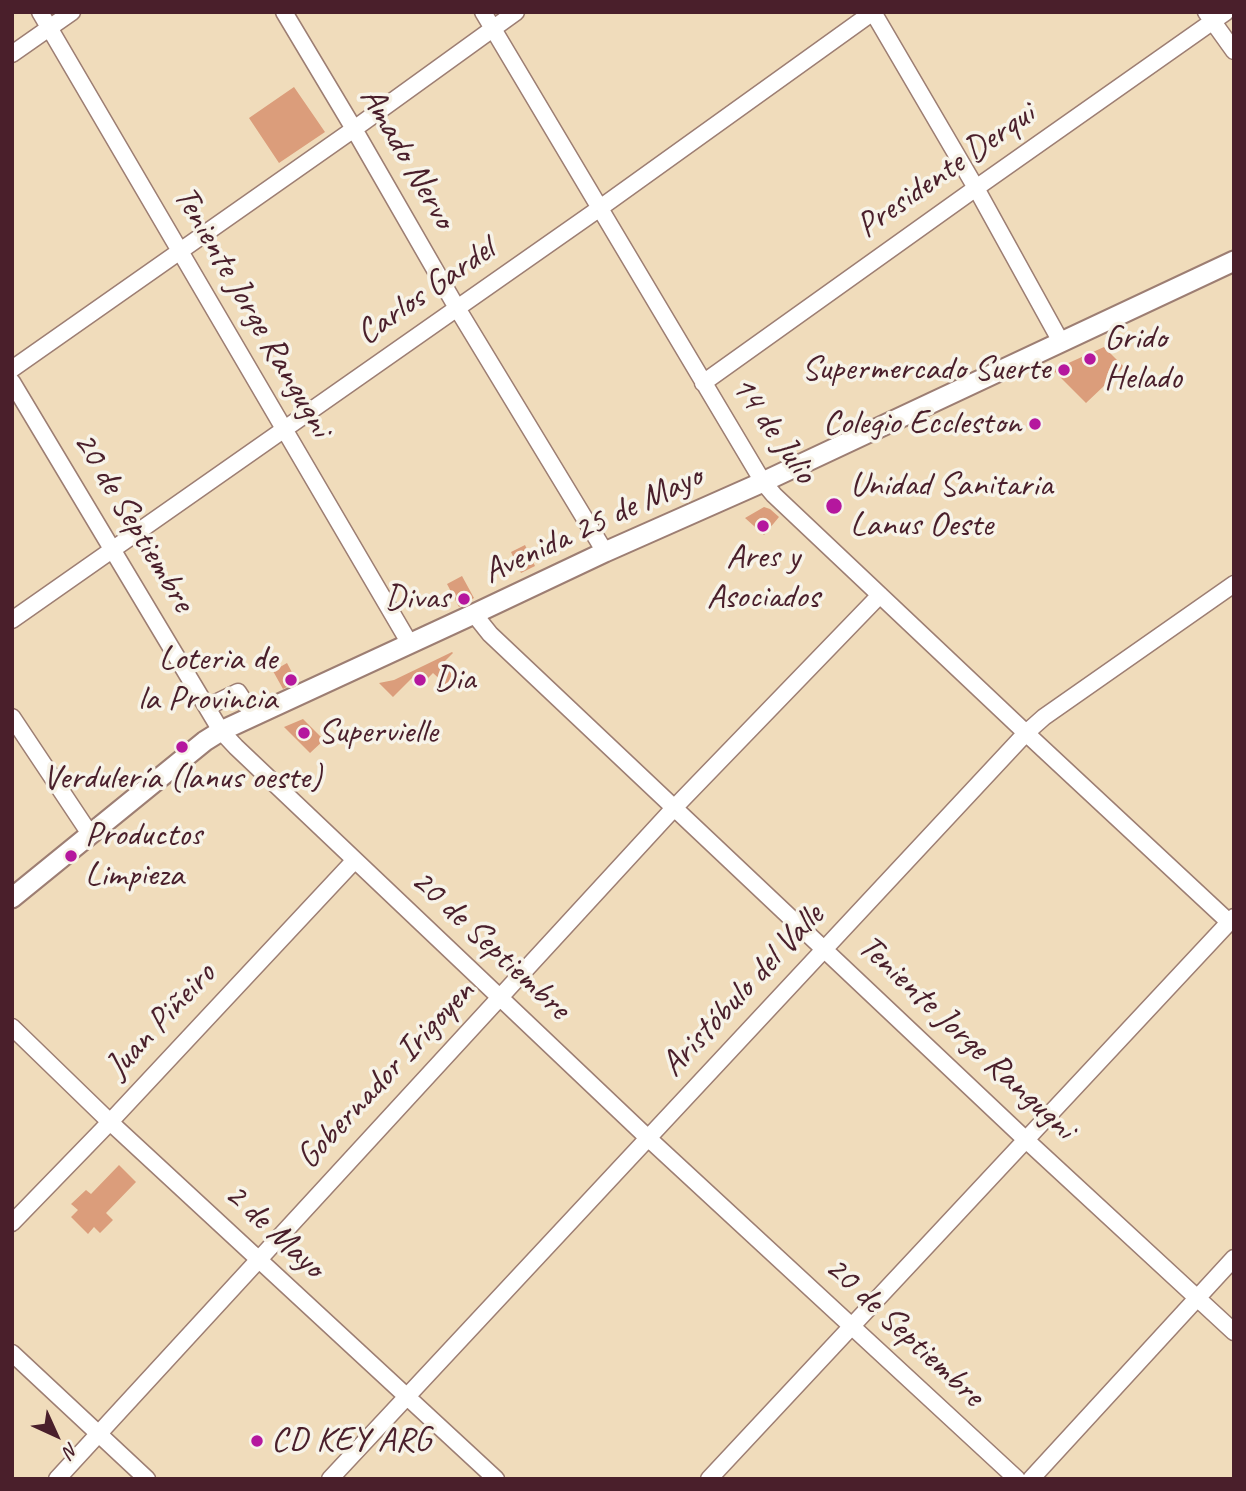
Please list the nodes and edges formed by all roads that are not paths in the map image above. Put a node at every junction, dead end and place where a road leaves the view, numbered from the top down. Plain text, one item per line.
1 (40, 12) edge
2 (72, 12) edge
3 (284, 12) edge
4 (483, 12) edge
5 (516, 12) edge
6 (873, 12) edge
7 (1215, 15) edge
8 (49, 29) junction
9 (493, 29) junction
10 (1234, 51) edge
11 (12, 54) edge
12 (354, 129) junction
13 (976, 188) junction
14 (600, 208) junction
15 (180, 252) junction
16 (1234, 261) edge
17 (457, 308) junction
18 (1061, 342) junction
19 (12, 369) edge
20 (12, 382) edge
21 (703, 383) junction
22 (283, 430) junction
23 (763, 482) junction
24 (113, 550) junction
25 (605, 552) junction
26 (1234, 584) edge
27 (880, 594) junction
28 (474, 614) junction
29 (12, 620) edge
30 (410, 644) junction
31 (207, 707) junction
32 (253, 715) junction
33 (12, 717) edge
34 (221, 731) junction
35 (1026, 733) junction
36 (675, 807) junction
37 (90, 834) junction
38 (354, 861) junction
39 (12, 898) edge
40 (1232, 919) edge
41 (826, 949) junction
42 (500, 997) junction
43 (12, 1027) edge
44 (110, 1122) junction
45 (648, 1138) junction
46 (1026, 1139) junction
47 (12, 1223) edge
48 (1234, 1258) edge
49 (259, 1259) junction
50 (1197, 1297) junction
51 (852, 1325) junction
52 (1234, 1332) edge
53 (12, 1353) edge
54 (407, 1396) junction
55 (99, 1433) junction
56 (57, 1479) edge
57 (147, 1479) edge
58 (330, 1479) edge
59 (496, 1479) edge
60 (709, 1479) edge
61 (1017, 1479) edge
62 (1031, 1479) edge

1 - 8 street, Teniente Jorge Rangugni
2 - 8 street
3 - 12 street, Amado Nervo
4 - 9 street, 14 de Julio
5 - 9 street
6 - 13 street
6 - 14 street, Carlos Gardel
7 - 10 street
7 - 13 street, Presidente Derqui
8 - 11 street
8 - 15 street, Teniente Jorge Rangugni
9 - 12 street
9 - 14 street, 14 de Julio
12 - 15 street
12 - 17 street, Amado Nervo
13 - 18 street
13 - 21 street, Presidente Derqui
14 - 17 street, Carlos Gardel
14 - 21 street, 14 de Julio
15 - 19 street
15 - 22 street, Teniente Jorge Rangugni
16 - 18 main road, Avenida 25 de Mayo
17 - 22 street, Carlos Gardel
17 - 25 street, Amado Nervo
18 - 23 main road, Avenida 25 de Mayo
20 - 24 street, 20 de Septiembre
21 - 23 street, 14 de Julio
22 - 24 street, Carlos Gardel
22 - 30 street, Teniente Jorge Rangugni
23 - 25 main road, Avenida 25 de Mayo
23 - 27 street, 14 de Julio
24 - 29 street, Carlos Gardel
24 - 31 street, 20 de Septiembre
25 - 28 main road, Avenida 25 de Mayo
26 - 35 street, Aristóbulo del Valle
27 - 35 street, 14 de Julio
27 - 36 street, Gobernador Irigoyen
28 - 30 main road, Avenida 25 de Mayo
28 - 36 street, Teniente Jorge Rangugni
30 - 32 main road, Avenida 25 de Mayo
31 - 32 street
31 - 34 street, 20 de Septiembre
32 - 34 main road, Avenida 25 de Mayo
33 - 37 street
34 - 37 main road, Avenida 25 de Mayo
34 - 38 street, 20 de Septiembre
35 - 40 street, 14 de Julio
35 - 41 street, Aristóbulo del Valle
36 - 41 street, Teniente Jorge Rangugni
36 - 42 street, Gobernador Irigoyen
37 - 39 main road, Avenida 25 de Mayo
38 - 42 street, 20 de Septiembre
38 - 44 street, Juan Piñeiro
40 - 46 street
41 - 45 street, Aristóbulo del Valle
41 - 46 street, Teniente Jorge Rangugni
42 - 45 street, 20 de Septiembre
42 - 49 street, Gobernador Irigoyen
43 - 44 street, 2 de Mayo
44 - 47 street, Juan Piñeiro
44 - 49 street, 2 de Mayo
45 - 51 street, 20 de Septiembre
45 - 54 street, Aristóbulo del Valle
46 - 50 street, Teniente Jorge Rangugni
46 - 51 street
48 - 50 street
49 - 54 street, 2 de Mayo
49 - 55 street, Gobernador Irigoyen
50 - 52 street, Teniente Jorge Rangugni
50 - 62 street
51 - 60 street
51 - 61 street, 20 de Septiembre
53 - 55 street
54 - 58 street, Aristóbulo del Valle
54 - 59 street, 2 de Mayo
55 - 56 street, Gobernador Irigoyen
55 - 57 street

